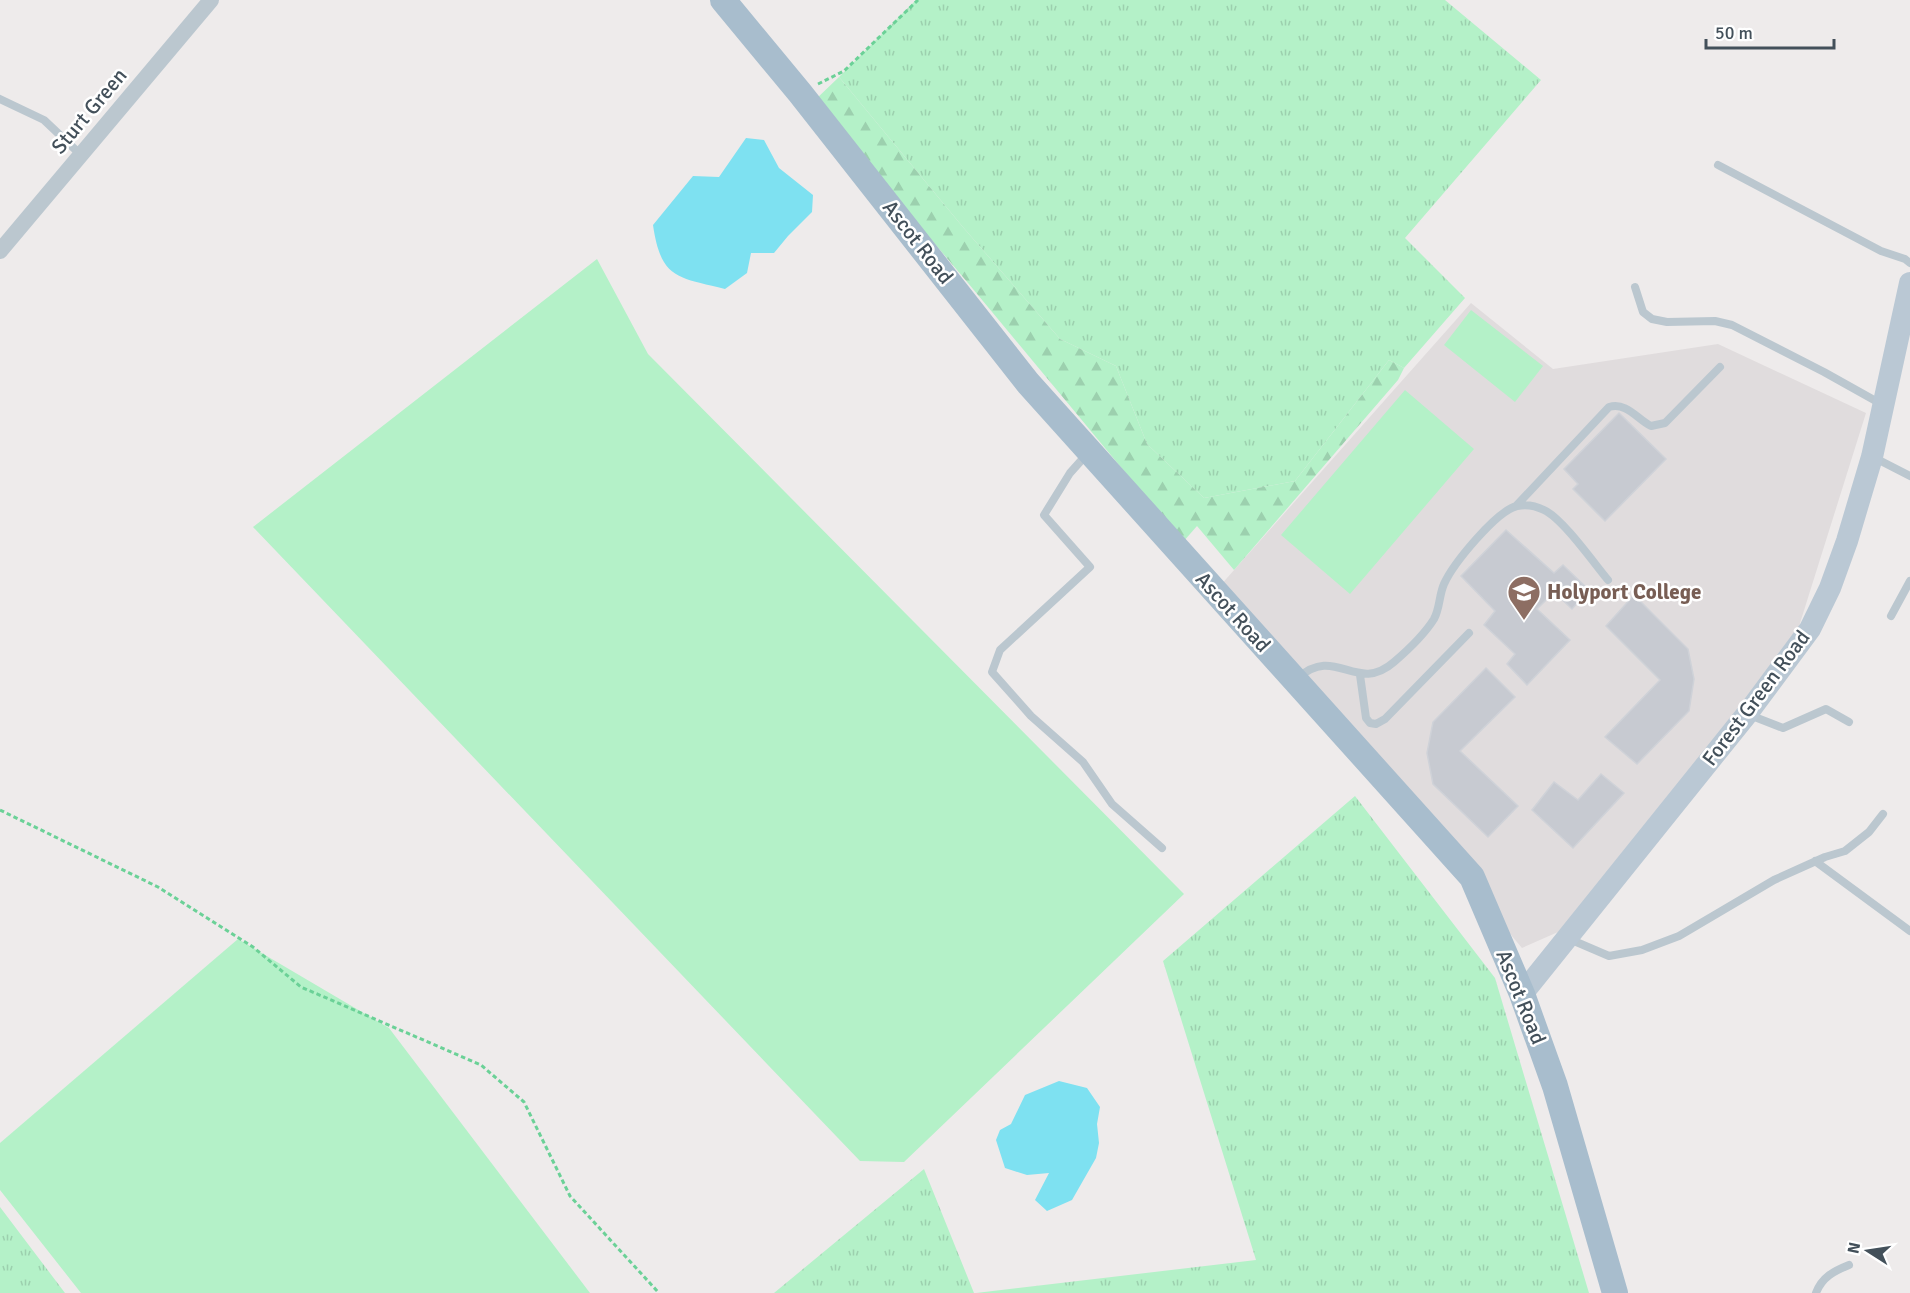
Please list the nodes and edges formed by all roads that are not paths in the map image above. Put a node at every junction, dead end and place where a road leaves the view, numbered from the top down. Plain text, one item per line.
1 (211, 0) edge
2 (723, 0) edge
3 (0, 99) edge
4 (81, 155) junction
5 (1718, 165) dead end
6 (0, 251) edge
7 (1910, 263) edge
8 (1910, 283) edge
9 (1635, 287) dead end
10 (1720, 366) dead end
11 (1883, 406) junction
12 (1090, 452) junction
13 (1872, 457) junction
14 (1910, 476) edge
15 (1516, 506) junction
16 (1608, 580) dead end
17 (1910, 581) edge
18 (1891, 616) dead end
19 (1469, 633) dead end
20 (1360, 675) junction
21 (1295, 681) junction
22 (1747, 714) junction
23 (1850, 722) dead end
24 (1883, 814) dead end
25 (1162, 848) dead end
26 (1815, 861) junction
27 (1910, 931) edge
28 (1567, 938) junction
29 (1522, 994) junction
30 (1849, 1265) dead end
31 (1615, 1293) edge
32 (1816, 1293) edge

1 - 4 street, Sturt Green
2 - 12 main road, Ascot Road
3 - 4 lane
4 - 6 street, Sturt Green
5 - 7 lane
8 - 11 main road, Forest Green Road
9 - 11 lane
10 - 15 lane
11 - 13 main road, Forest Green Road
12 - 21 main road, Ascot Road
12 - 25 lane
13 - 14 lane
13 - 22 main road, Forest Green Road
15 - 16 lane
15 - 20 lane
17 - 18 lane
19 - 20 lane
20 - 21 lane
21 - 29 main road, Ascot Road
22 - 23 lane
22 - 28 main road, Forest Green Road
24 - 26 lane
26 - 27 lane
26 - 28 lane
28 - 29 main road, Forest Green Road
29 - 31 main road, Ascot Road
30 - 32 lane

